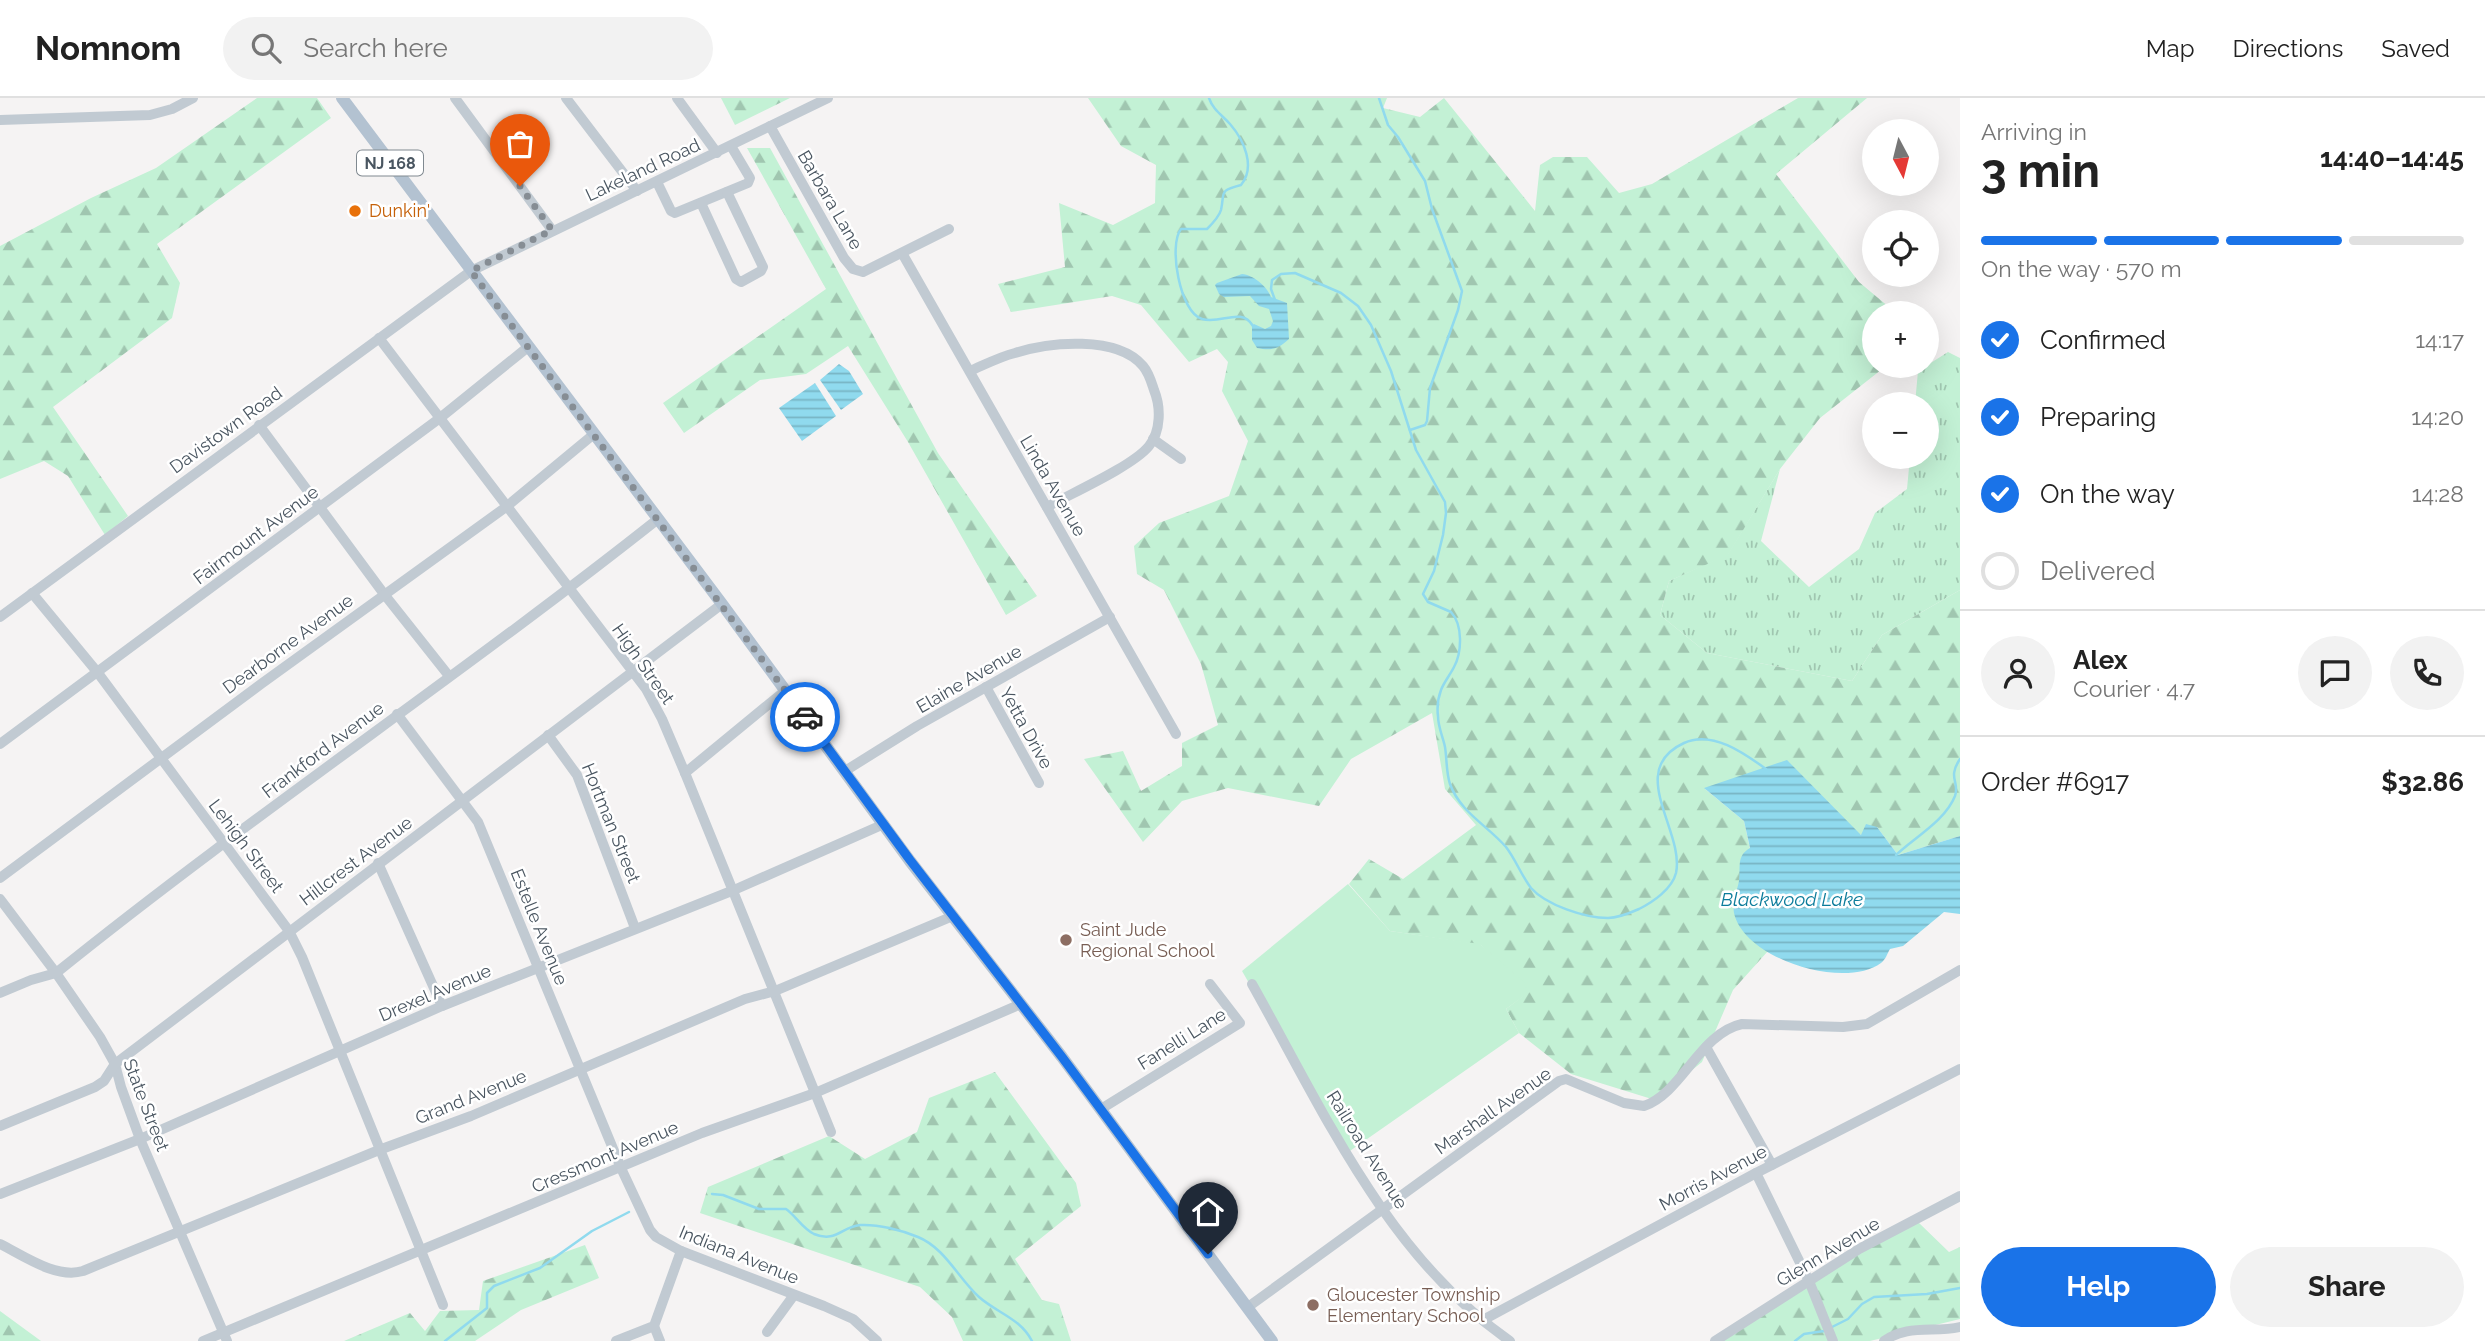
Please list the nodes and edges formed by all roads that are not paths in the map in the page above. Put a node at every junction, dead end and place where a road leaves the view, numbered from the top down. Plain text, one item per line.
1 (193, 98) edge
2 (455, 98) edge
3 (566, 98) edge
4 (677, 98) edge
5 (828, 98) edge
6 (347, 100) edge
7 (0, 120) edge
8 (770, 126) junction
9 (731, 146) junction
10 (717, 153) junction
11 (657, 182) junction
12 (636, 191) junction
13 (727, 192) junction
14 (701, 203) junction
15 (949, 229) dead end
16 (552, 230) junction
17 (902, 253) junction
18 (471, 271) junction
19 (379, 338) junction
20 (528, 347) junction
21 (970, 371) junction
22 (440, 418) junction
23 (259, 425) junction
24 (594, 434) junction
25 (1153, 439) junction
26 (1181, 459) dead end
27 (319, 507) junction
28 (506, 507) junction
29 (1047, 507) junction
30 (658, 519) junction
31 (569, 590) junction
32 (32, 593) junction
33 (384, 594) junction
34 (723, 604) junction
35 (0, 617) edge
36 (1110, 617) junction
37 (632, 671) junction
38 (98, 673) junction
39 (449, 676) junction
40 (986, 687) junction
41 (786, 690) junction
42 (397, 714) junction
43 (1177, 734) dead end
44 (548, 735) junction
45 (0, 744) edge
46 (160, 759) junction
47 (845, 771) junction
48 (685, 773) junction
49 (1039, 783) dead end
50 (464, 801) junction
51 (884, 824) junction
52 (225, 844) junction
53 (378, 863) junction
54 (0, 878) edge
55 (734, 890) junction
56 (0, 899) edge
57 (953, 916) junction
58 (635, 928) junction
59 (289, 931) junction
60 (539, 967) junction
61 (1960, 970) edge
62 (56, 973) junction
63 (1210, 984) dead end
64 (1252, 984) dead end
65 (775, 991) junction
66 (0, 993) edge
67 (1021, 1004) junction
68 (442, 1006) junction
69 (1706, 1047) junction
70 (339, 1051) junction
71 (115, 1064) junction
72 (580, 1069) junction
73 (1960, 1069) edge
74 (816, 1093) junction
75 (1101, 1109) junction
76 (0, 1126) edge
77 (831, 1132) dead end
78 (140, 1139) junction
79 (379, 1150) junction
80 (1772, 1165) junction
81 (621, 1168) junction
82 (1756, 1173) junction
83 (0, 1194) edge
84 (1960, 1196) edge
85 (1382, 1210) junction
86 (181, 1232) junction
87 (0, 1244) edge
88 (420, 1250) junction
89 (681, 1251) junction
90 (1809, 1281) junction
91 (794, 1294) junction
92 (443, 1304) dead end
93 (1248, 1307) junction
94 (1483, 1320) junction
95 (654, 1326) junction
96 (1960, 1327) edge
97 (767, 1332) dead end
98 (225, 1337) edge
99 (203, 1341) edge
100 (616, 1341) edge
101 (660, 1341) edge
102 (877, 1341) edge
103 (1272, 1341) edge
104 (1510, 1341) edge
105 (1716, 1341) edge
106 (1833, 1341) edge
107 (1884, 1341) edge

1 - 7 street
2 - 16 street
3 - 12 street
4 - 10 street
5 - 8 street, Lakeland Road
6 - 18 main road, NJ 168
8 - 9 street, Lakeland Road
8 - 17 street, Barbara Lane
9 - 10 street, Lakeland Road
9 - 13 street
10 - 11 street, Lakeland Road
11 - 12 street, Lakeland Road
11 - 14 street
12 - 16 street, Lakeland Road
13 - 14 street
13 - 14 street
15 - 17 street, Barbara Lane
16 - 18 street, Lakeland Road
17 - 21 street, Linda Avenue
18 - 19 street, Davistown Road
18 - 20 main road, NJ 168
19 - 22 street, High Street
19 - 23 street, Davistown Road
20 - 22 street, Fairmount Avenue
20 - 24 main road, NJ 168
21 - 25 street
21 - 29 street, Linda Avenue
22 - 27 street, Fairmount Avenue
22 - 28 street, High Street
23 - 27 street
23 - 32 street, Davistown Road
24 - 28 street, Dearborne Avenue
24 - 30 main road, NJ 168
25 - 26 street
25 - 29 street
27 - 33 street
27 - 38 street, Fairmount Avenue
28 - 31 street, High Street
28 - 33 street, Dearborne Avenue
29 - 36 street, Linda Avenue
30 - 31 street, Frankford Avenue
30 - 34 main road, NJ 168
31 - 37 street, High Street
31 - 39 street, Frankford Avenue
32 - 35 street, Davistown Road
32 - 38 street, Lehigh Street
33 - 39 street
33 - 46 street, Dearborne Avenue
34 - 37 street, Hillcrest Avenue
34 - 41 main road, NJ 168
36 - 40 street, Elaine Avenue
36 - 43 street, Linda Avenue
37 - 44 street, Hillcrest Avenue
37 - 48 street, High Street
38 - 45 street, Fairmount Avenue
38 - 46 street, Lehigh Street
39 - 42 street, Frankford Avenue
40 - 47 street, Elaine Avenue
40 - 49 street, Yetta Drive
41 - 47 main road, NJ 168
41 - 48 street
42 - 50 street, Estelle Avenue
42 - 52 street, Frankford Avenue
44 - 50 street, Hillcrest Avenue
44 - 58 street, Hortman Street
46 - 52 street, Lehigh Street
46 - 54 street, Dearborne Avenue
47 - 51 main road, NJ 168
48 - 55 street, High Street
50 - 53 street, Hillcrest Avenue
50 - 60 street, Estelle Avenue
51 - 55 street, Drexel Avenue
51 - 57 main road, NJ 168
52 - 59 street, Lehigh Street
52 - 62 street, Frankford Avenue
53 - 59 street, Hillcrest Avenue
53 - 68 street
55 - 58 street, Drexel Avenue
55 - 65 street, High Street
56 - 62 street, State Street
57 - 65 street, Grand Avenue
57 - 67 main road, NJ 168
58 - 60 street, Drexel Avenue
59 - 70 street, Lehigh Street
59 - 71 street, Hillcrest Avenue
60 - 68 street, Drexel Avenue
60 - 72 street, Estelle Avenue
61 - 69 street, Marshall Avenue
62 - 66 street, Frankford Avenue
62 - 71 street, State Street
63 - 75 street, Fanelli Lane
64 - 85 street, Railroad Avenue
65 - 72 street, Grand Avenue
65 - 74 street, High Street
67 - 74 street, Cressmont Avenue
67 - 75 main road, NJ 168
68 - 70 street, Drexel Avenue
69 - 80 street
69 - 85 street, Marshall Avenue
70 - 78 street, Drexel Avenue
70 - 79 street, Lehigh Street
71 - 76 street, Hillcrest Avenue
71 - 78 street, State Street
72 - 79 street, Grand Avenue
72 - 81 street, Estelle Avenue
73 - 80 street, Morris Avenue
74 - 77 street, High Street
74 - 81 street, Cressmont Avenue
75 - 93 main road, NJ 168
78 - 83 street, Drexel Avenue
78 - 86 street, State Street
79 - 86 street, Grand Avenue
79 - 88 street, Lehigh Street
80 - 82 street, Morris Avenue
81 - 88 street, Cressmont Avenue
81 - 89 street, Indiana Avenue
82 - 90 street
82 - 94 street, Morris Avenue
84 - 90 street, Glenn Avenue
85 - 93 street, Marshall Avenue
85 - 94 street, Railroad Avenue
86 - 87 street, Grand Avenue
86 - 98 street, State Street
88 - 92 street, Lehigh Street
88 - 98 street, Cressmont Avenue
89 - 91 street, Indiana Avenue
89 - 95 street
90 - 105 street, Glenn Avenue
90 - 106 street
91 - 97 street
91 - 102 street, Indiana Avenue
93 - 103 main road, NJ 168
94 - 104 street, Railroad Avenue
95 - 100 street
95 - 101 street
96 - 107 street
98 - 99 street, Cressmont Avenue

